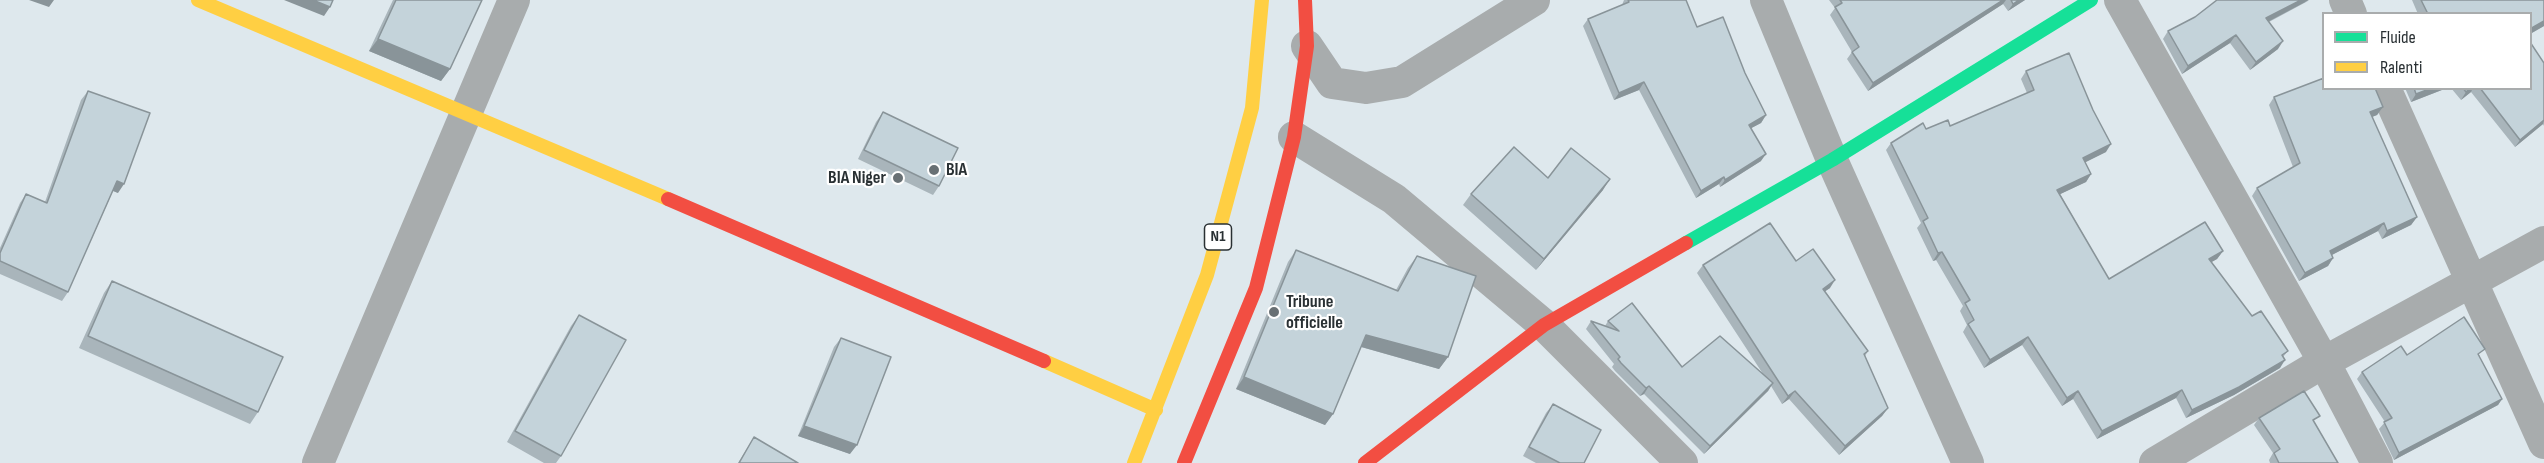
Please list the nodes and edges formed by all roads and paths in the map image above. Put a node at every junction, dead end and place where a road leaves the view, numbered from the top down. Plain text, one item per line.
1 (198, 0) edge
2 (514, 0) edge
3 (1262, 0) edge
4 (1305, 0) edge
5 (1534, 0) edge
6 (1766, 0) edge
7 (2091, 0) edge
8 (2120, 0) edge
9 (1307, 46) junction
10 (2386, 90) edge
11 (466, 112) junction
12 (1294, 137) junction
13 (1832, 160) junction
14 (2544, 242) edge
15 (2472, 281) junction
16 (1544, 325) junction
17 (2324, 362) junction
18 (1156, 410) junction
19 (2544, 443) edge
20 (318, 463) edge
21 (1134, 463) edge
22 (1184, 463) edge
23 (1365, 463) edge
24 (1682, 463) edge
25 (1968, 463) edge
26 (2155, 463) edge
27 (2377, 463) edge

1 - 11 main road
2 - 11 street
3 - 18 main road, N1
4 - 9 main road
5 - 9 street
6 - 13 street
7 - 13 main road
8 - 17 street
9 - 12 main road
10 - 15 street
11 - 18 main road
11 - 20 street
12 - 16 street
12 - 22 main road
13 - 16 main road
13 - 25 street
14 - 15 street
15 - 17 street
15 - 19 street
16 - 23 main road
16 - 24 street
17 - 26 street
17 - 27 street
18 - 21 main road, N1

